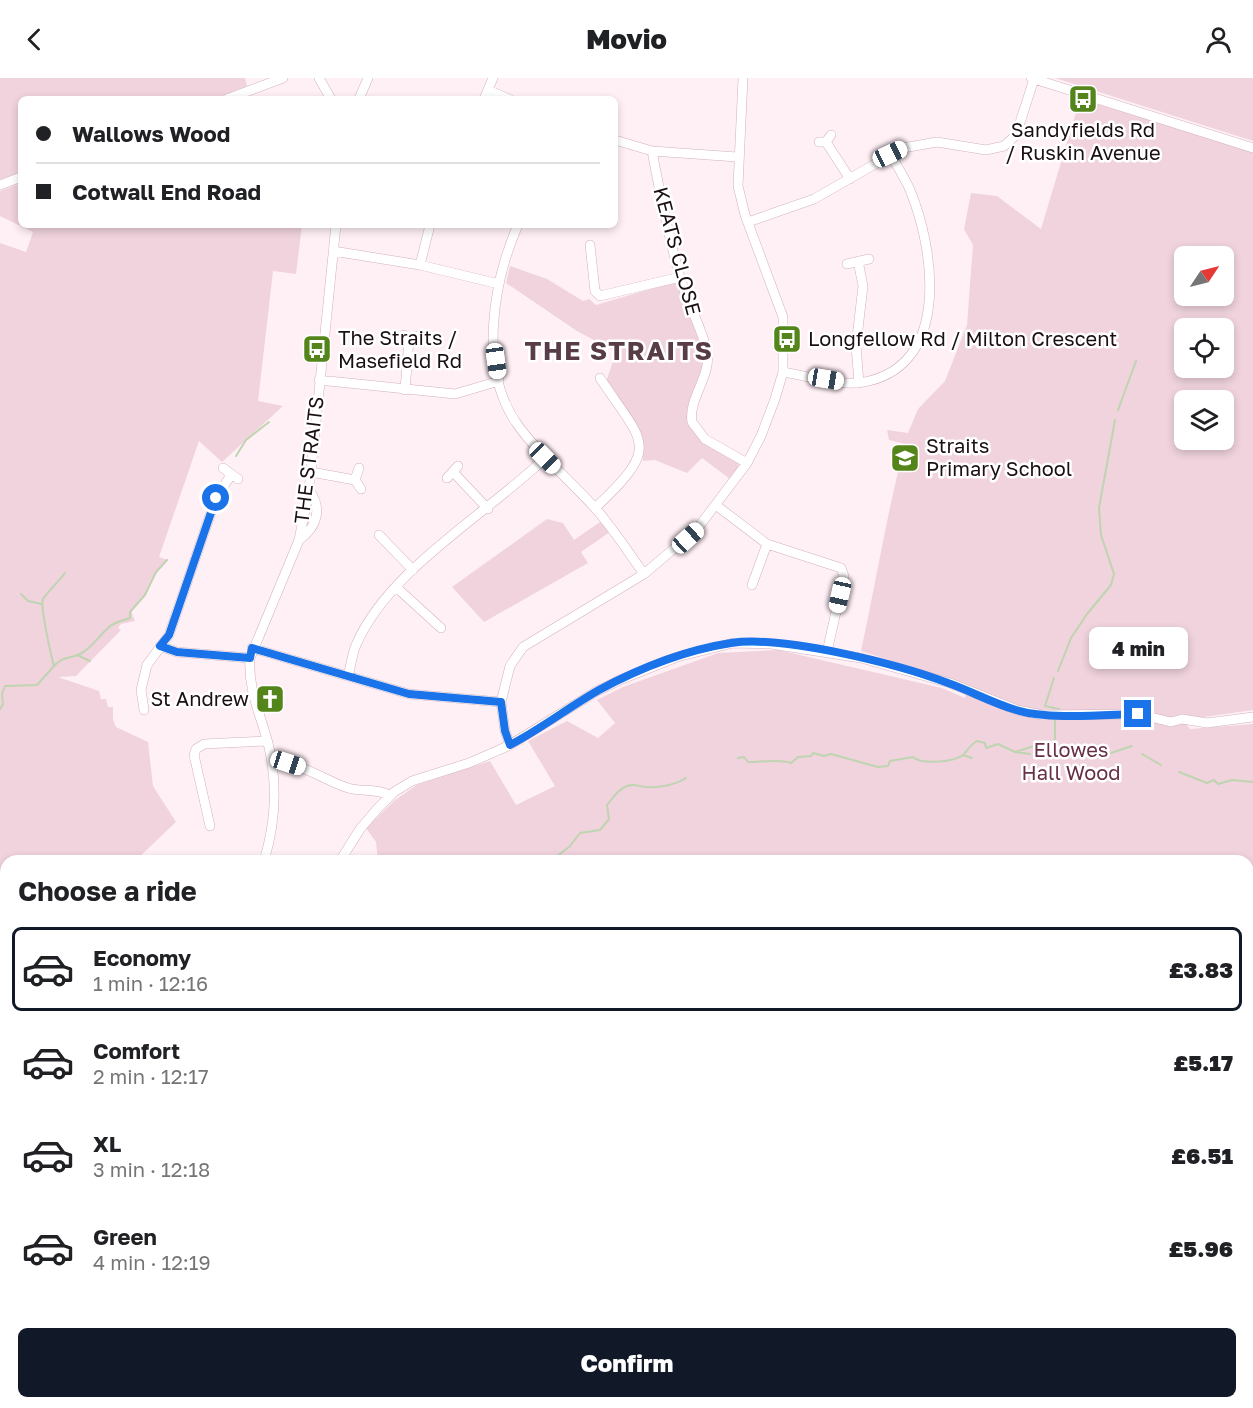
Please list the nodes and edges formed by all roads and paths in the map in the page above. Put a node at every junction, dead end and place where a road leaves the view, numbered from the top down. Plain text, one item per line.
1 (283, 78) edge
2 (319, 78) edge
3 (368, 78) edge
4 (494, 78) edge
5 (742, 78) edge
6 (1033, 78) edge
7 (486, 94) edge
8 (235, 96) edge
9 (329, 96) edge
10 (361, 96) edge
11 (825, 140) dead end
12 (618, 141) edge
13 (1253, 148) edge
14 (652, 151) junction
15 (890, 154) junction
16 (737, 157) junction
17 (18, 178) edge
18 (850, 179) junction
19 (0, 185) edge
20 (748, 222) junction
21 (336, 228) edge
22 (429, 228) edge
23 (517, 228) edge
24 (590, 244) dead end
25 (333, 251) junction
26 (869, 259) dead end
27 (858, 261) junction
28 (847, 264) dead end
29 (420, 265) junction
30 (680, 277) junction
31 (499, 284) junction
32 (410, 337) dead end
33 (783, 372) junction
34 (599, 376) dead end
35 (319, 380) junction
36 (499, 381) junction
37 (859, 383) junction
38 (405, 390) junction
39 (545, 458) junction
40 (747, 463) junction
41 (223, 468) dead end
42 (359, 468) dead end
43 (311, 472) junction
44 (453, 472) dead end
45 (356, 480) junction
46 (361, 489) dead end
47 (717, 506) junction
48 (488, 508) junction
49 (595, 508) junction
50 (377, 535) dead end
51 (767, 544) junction
52 (413, 570) junction
53 (644, 574) junction
54 (752, 586) dead end
55 (396, 587) junction
56 (441, 628) dead end
57 (160, 646) junction
58 (252, 648) junction
59 (827, 652) junction
60 (250, 658) junction
61 (348, 676) junction
62 (501, 702) junction
63 (144, 710) dead end
64 (1253, 717) edge
65 (267, 741) junction
66 (510, 745) junction
67 (272, 764) junction
68 (390, 796) junction
69 (210, 826) dead end
70 (266, 855) edge
71 (344, 855) edge

1 - 8 street
2 - 9 street
3 - 10 street
4 - 7 street
5 - 16 street
6 - 13 street
6 - 15 street
11 - 18 street
12 - 14 street
14 - 16 street
14 - 30 street, KEATS CLOSE
15 - 18 street
15 - 37 street
16 - 20 street
17 - 19 street
18 - 20 street
20 - 33 street
21 - 25 street, THE STRAITS
22 - 29 street
23 - 31 street
24 - 30 street
25 - 29 street
25 - 35 street, THE STRAITS
26 - 27 street
27 - 28 street
27 - 37 street
29 - 31 street
30 - 40 street, KEATS CLOSE
31 - 36 street
32 - 38 street
33 - 37 street
33 - 40 street
34 - 49 street
35 - 38 street
35 - 43 street, THE STRAITS
36 - 38 street
36 - 39 street
39 - 48 street
39 - 49 street
40 - 47 street
41 - 57 street
42 - 45 street
43 - 45 street
43 - 58 street, THE STRAITS
44 - 48 street
45 - 46 street
47 - 51 street
47 - 53 street
48 - 52 street
49 - 53 street
50 - 52 street
51 - 54 street
51 - 59 street
52 - 55 street
53 - 62 street
55 - 56 street
55 - 61 street
57 - 60 street
57 - 63 street
58 - 60 street, THE STRAITS
58 - 61 street
59 - 64 street
59 - 66 street
60 - 65 street, THE STRAITS
61 - 62 street
62 - 66 street
65 - 67 street, THE STRAITS
65 - 69 street
66 - 68 street
67 - 68 street
67 - 70 street, THE STRAITS
68 - 71 street

